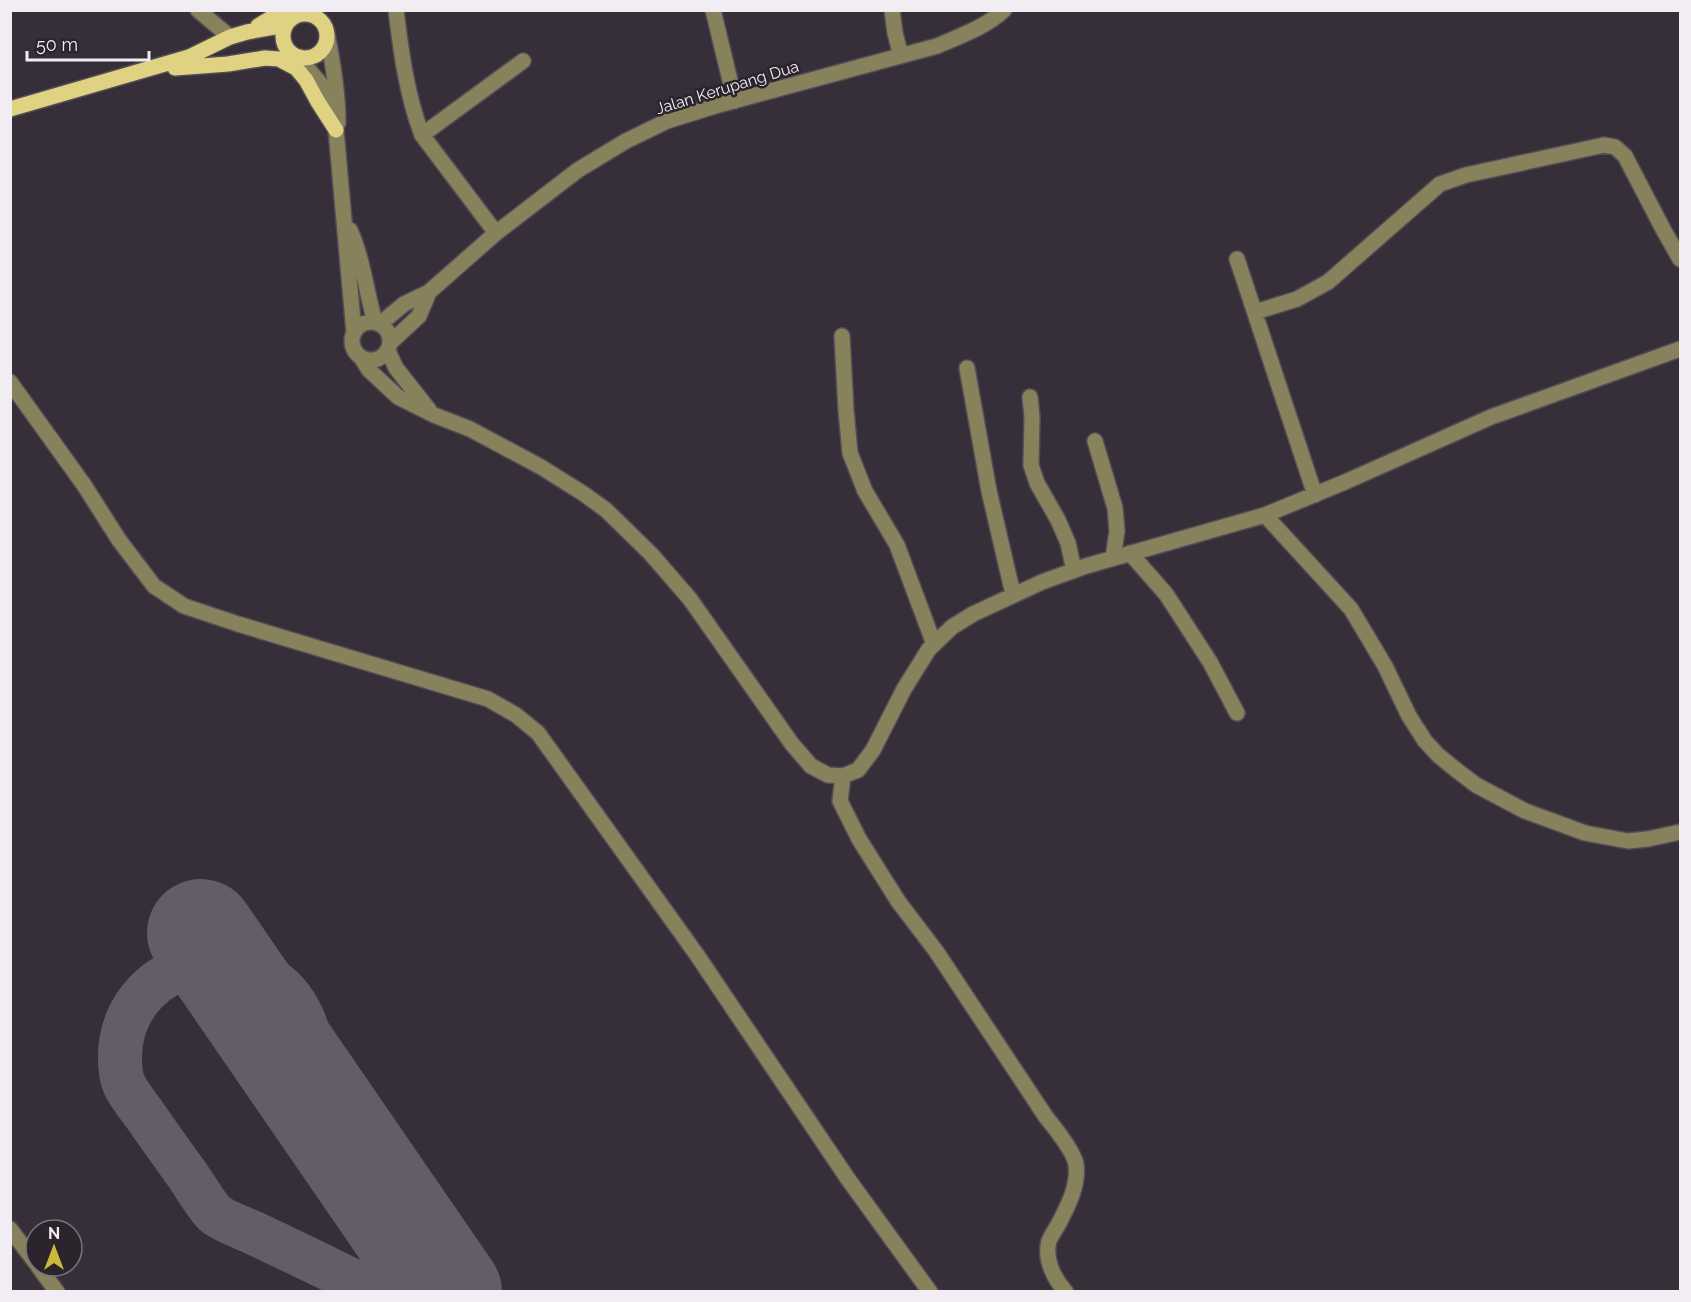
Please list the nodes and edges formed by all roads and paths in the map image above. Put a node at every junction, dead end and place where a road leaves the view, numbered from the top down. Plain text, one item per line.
1 (198, 10) edge
2 (326, 10) edge
3 (396, 10) edge
4 (713, 10) edge
5 (892, 10) edge
6 (1004, 10) edge
7 (290, 16) edge
8 (326, 31) junction
9 (231, 38) junction
10 (294, 53) junction
11 (901, 56) junction
12 (189, 57) junction
13 (523, 61) dead end
14 (141, 70) junction
15 (735, 101) junction
16 (10, 109) edge
17 (422, 135) junction
18 (337, 137) junction
19 (344, 216) junction
20 (496, 233) junction
21 (1237, 259) dead end
22 (1680, 259) edge
23 (429, 292) junction
24 (1255, 312) junction
25 (377, 323) junction
26 (354, 333) junction
27 (842, 336) dead end
28 (390, 347) junction
29 (1680, 349) edge
30 (362, 358) junction
31 (967, 368) dead end
32 (10, 382) edge
33 (1030, 397) dead end
34 (434, 415) junction
35 (1095, 441) dead end
36 (1315, 495) junction
37 (1265, 515) junction
38 (1130, 553) junction
39 (1113, 558) junction
40 (1074, 570) junction
41 (1013, 594) junction
42 (934, 644) junction
43 (1237, 713) dead end
44 (843, 776) junction
45 (1680, 832) edge
46 (10, 1229) edge
47 (24, 1248) edge
48 (47, 1278) edge
49 (57, 1292) edge
50 (930, 1292) edge
51 (1066, 1292) edge

1 - 9 street
2 - 8 main road
3 - 17 street
4 - 15 street
5 - 11 street
6 - 11 street, Jalan Kerupang Dua
7 - 8 main road
7 - 9 main road
7 - 10 main road
8 - 10 main road
8 - 18 street
9 - 12 main road
10 - 12 main road
10 - 18 street
11 - 15 street, Jalan Kerupang Dua
12 - 14 main road
13 - 17 street
14 - 16 main road
14 - 18 main road
15 - 20 street, Jalan Kerupang Dua
17 - 20 street
18 - 19 street
19 - 25 street
19 - 26 street
20 - 23 street, Jalan Kerupang Dua
21 - 24 street
22 - 24 street
23 - 25 street, Jalan Kerupang Dua
23 - 28 street, Jalan Kerupang Dua
24 - 36 street
25 - 26 street
25 - 28 street
26 - 30 street
27 - 42 street
28 - 30 street
28 - 34 street
29 - 36 street
30 - 34 street
31 - 41 street
32 - 50 street
33 - 40 street
34 - 44 street
35 - 39 street
36 - 37 street
37 - 38 street
37 - 45 street
38 - 39 street
38 - 43 street
39 - 40 street
40 - 41 street
41 - 42 street
42 - 44 street
44 - 51 street
46 - 47 street
48 - 49 street

